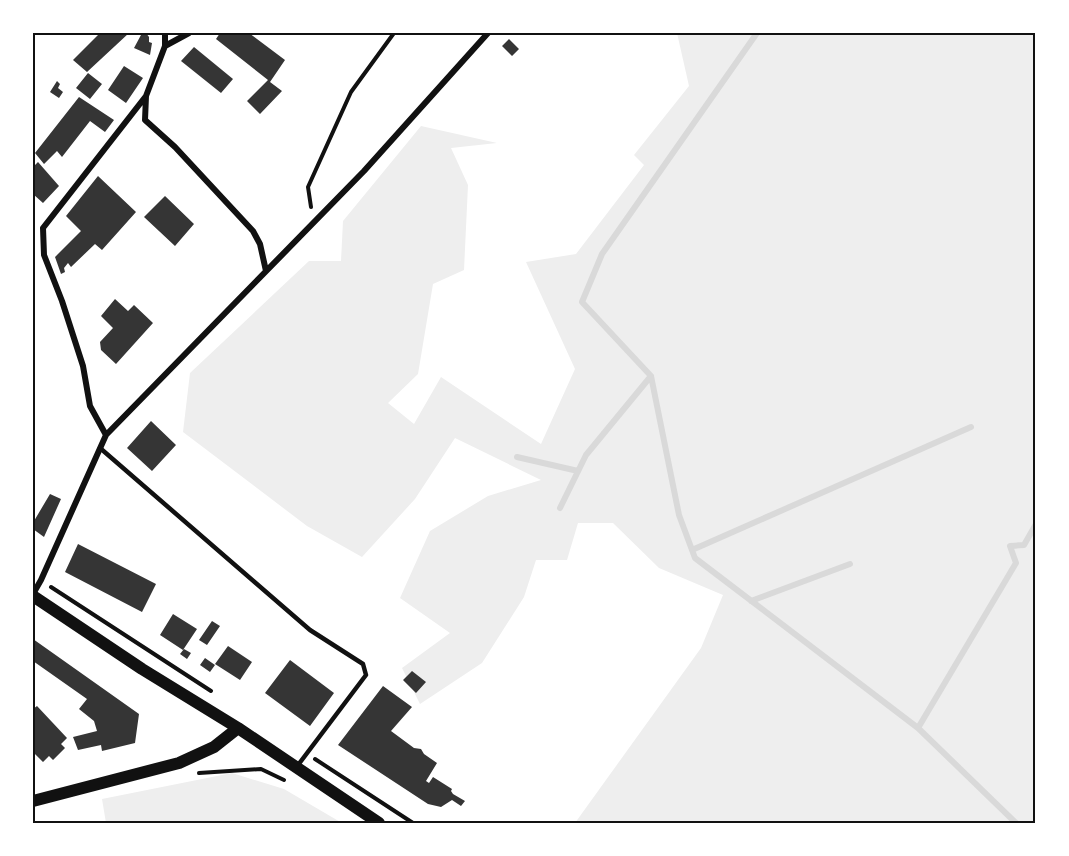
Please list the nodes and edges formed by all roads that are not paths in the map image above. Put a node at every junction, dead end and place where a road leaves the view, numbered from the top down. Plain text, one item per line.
1 (165, 33) edge
2 (189, 33) edge
3 (488, 33) edge
4 (165, 45) junction
5 (146, 96) junction
6 (266, 271) junction
7 (106, 435) junction
8 (100, 448) junction
9 (33, 595) edge
10 (238, 728) junction
11 (297, 768) junction
12 (33, 801) edge
13 (379, 823) edge

1 - 4 street
2 - 4 street
3 - 6 street
4 - 5 street
5 - 6 street
5 - 7 street
6 - 7 street
7 - 8 street
8 - 9 street
8 - 11 lane
9 - 10 main road
10 - 11 main road
10 - 12 main road
11 - 13 main road

